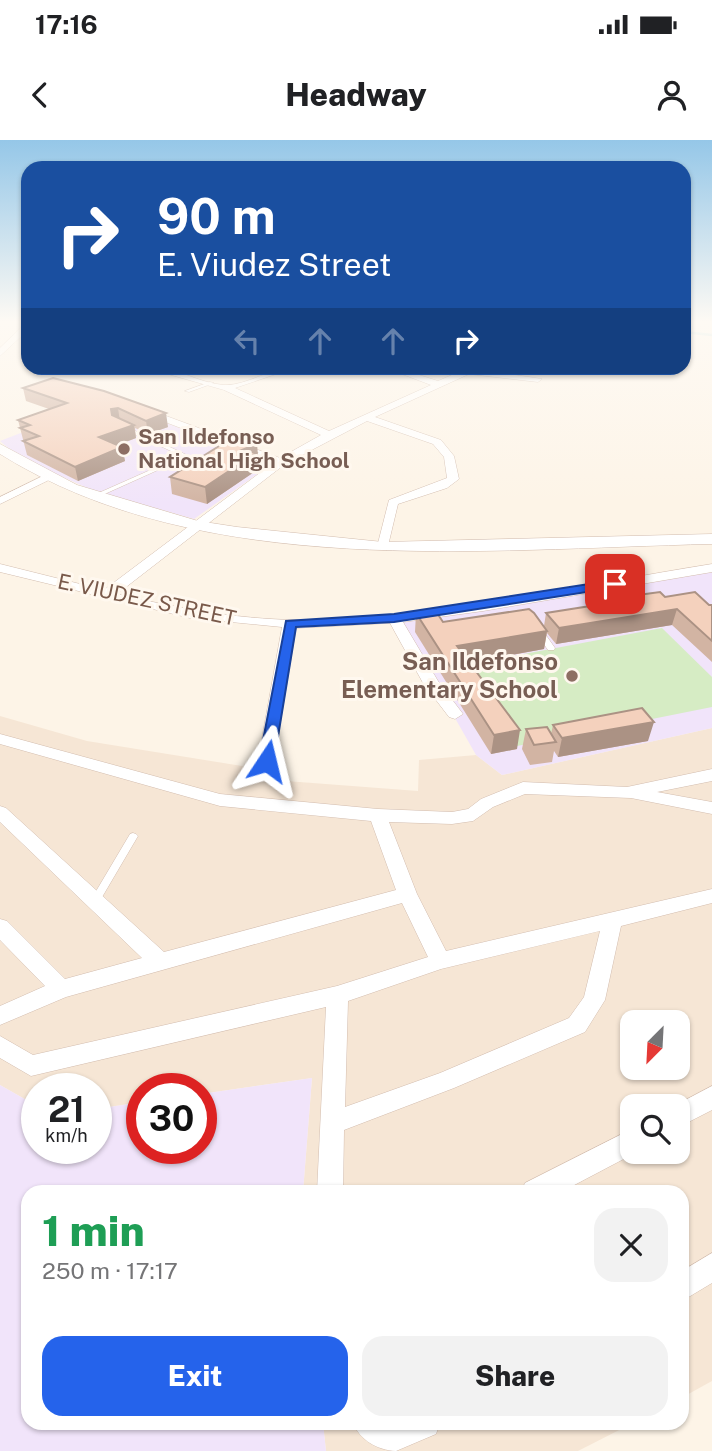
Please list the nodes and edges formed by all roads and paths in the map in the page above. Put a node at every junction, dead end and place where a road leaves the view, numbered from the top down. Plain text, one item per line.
1 (209, 382) edge
2 (245, 382) edge
3 (212, 383) junction
4 (435, 383) edge
5 (227, 388) junction
6 (187, 391) dead end
7 (131, 407) edge
8 (365, 417) junction
9 (117, 425) edge
10 (329, 435) junction
11 (0, 447) edge
12 (281, 462) junction
13 (47, 477) junction
14 (96, 496) junction
15 (0, 501) edge
16 (196, 525) junction
17 (712, 539) edge
18 (383, 547) junction
19 (0, 568) edge
20 (712, 568) edge
21 (108, 594) junction
22 (394, 618) junction
23 (290, 624) junction
24 (534, 625) edge
25 (551, 648) dead end
26 (455, 714) dead end
27 (0, 738) edge
28 (267, 761) dead end
29 (712, 775) edge
30 (627, 793) junction
31 (712, 808) edge
32 (0, 812) edge
33 (379, 815) junction
34 (133, 836) dead end
35 (407, 894) junction
36 (712, 896) edge
37 (95, 901) junction
38 (611, 922) junction
39 (0, 927) edge
40 (158, 960) junction
41 (441, 961) junction
42 (61, 989) junction
43 (337, 995) junction
44 (0, 1016) edge
45 (0, 1046) edge
46 (712, 1097) edge
47 (690, 1110) edge
48 (334, 1122) junction
49 (620, 1147) edge
50 (330, 1185) edge
51 (547, 1185) edge
52 (712, 1266) edge
53 (689, 1282) edge
54 (377, 1430) edge
55 (411, 1430) edge

1 - 3 street
2 - 5 street
3 - 5 street
3 - 6 lane
4 - 8 street
5 - 10 street
7 - 12 street
8 - 10 street
8 - 18 street
9 - 14 lane
10 - 12 street
11 - 13 street
12 - 16 street
13 - 14 street
13 - 15 street
14 - 16 street
16 - 18 street
16 - 21 street
17 - 18 street
19 - 21 street, E. VIUDEZ STREET
20 - 22 street, E. VIUDEZ STREET
21 - 23 street, E. VIUDEZ STREET
22 - 23 street, E. VIUDEZ STREET
22 - 26 street
23 - 28 street
24 - 25 lane
27 - 33 street
29 - 30 street
30 - 31 street
30 - 33 street
32 - 37 street
33 - 35 street
34 - 37 lane
35 - 40 street
35 - 41 street
36 - 38 street
37 - 40 street
38 - 41 street
38 - 48 street
39 - 42 street
40 - 42 street
41 - 43 street
42 - 44 street
43 - 45 street
43 - 48 street
46 - 47 street
48 - 50 street
49 - 51 street
52 - 53 street
54 - 55 street

